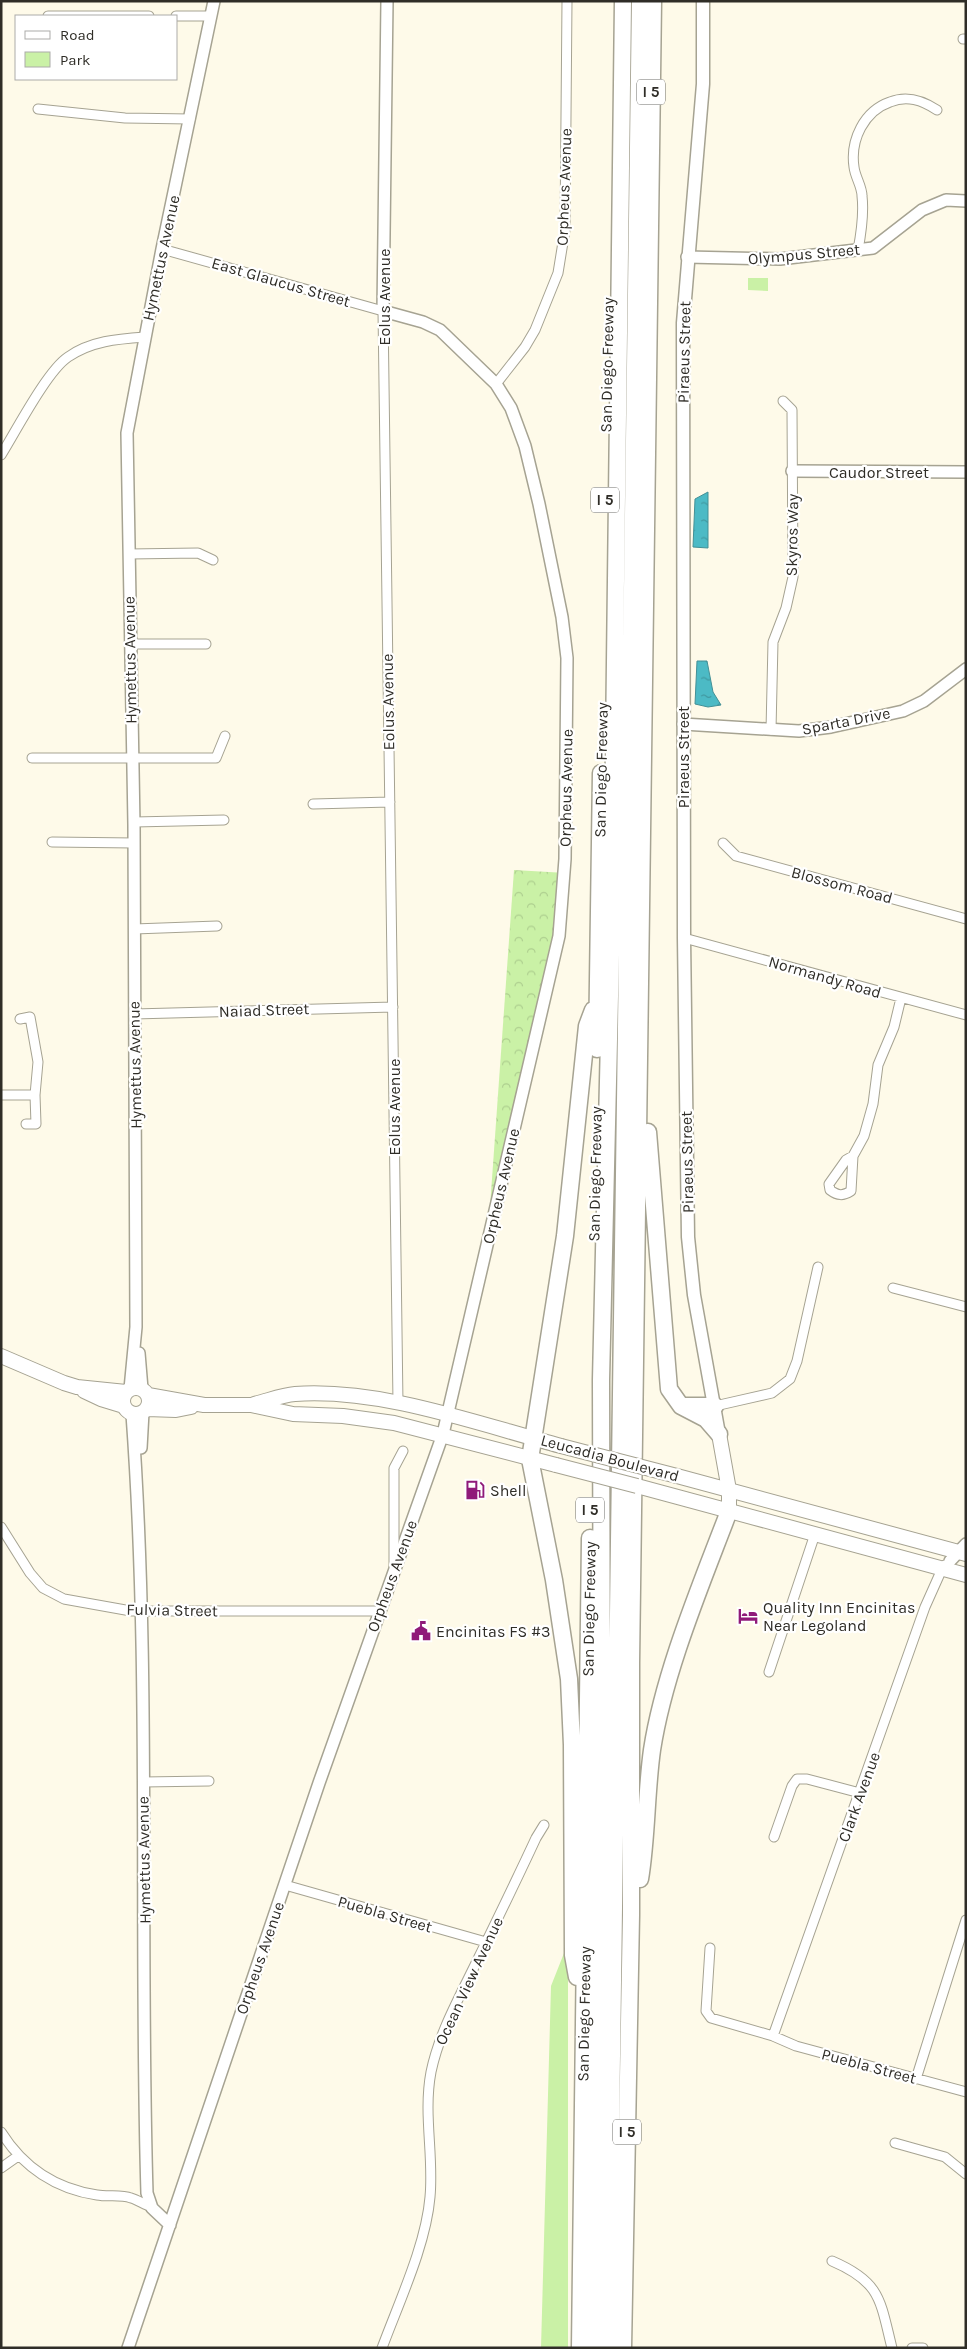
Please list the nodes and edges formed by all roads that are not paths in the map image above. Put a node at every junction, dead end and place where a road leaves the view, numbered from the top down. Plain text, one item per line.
1 (214, 1) edge
2 (386, 1) edge
3 (567, 1) edge
4 (612, 1) edge
5 (623, 1) edge
6 (640, 1) edge
7 (653, 1) edge
8 (703, 1) edge
9 (178, 16) edge
10 (211, 16) junction
11 (38, 109) dead end
12 (937, 110) dead end
13 (190, 119) junction
14 (966, 201) edge
15 (162, 249) junction
16 (858, 250) junction
17 (687, 257) junction
18 (383, 311) junction
19 (145, 336) junction
20 (496, 384) junction
21 (783, 400) dead end
22 (1, 455) edge
23 (792, 471) junction
24 (966, 472) edge
25 (129, 554) junction
26 (213, 560) dead end
27 (130, 644) junction
28 (206, 644) dead end
29 (966, 668) edge
30 (683, 724) junction
31 (772, 730) junction
32 (225, 736) dead end
33 (132, 757) junction
34 (32, 758) dead end
35 (390, 802) junction
36 (313, 804) dead end
37 (224, 820) dead end
38 (134, 822) junction
39 (52, 842) dead end
40 (134, 843) junction
41 (723, 844) dead end
42 (966, 919) edge
43 (217, 926) dead end
44 (134, 929) junction
45 (684, 938) junction
46 (901, 998) junction
47 (598, 999) junction
48 (393, 1007) junction
49 (134, 1014) junction
50 (966, 1015) edge
51 (20, 1019) dead end
52 (639, 1030) junction
53 (1, 1095) edge
54 (36, 1095) junction
55 (26, 1124) dead end
56 (853, 1156) dead end
57 (818, 1267) dead end
58 (893, 1288) dead end
59 (966, 1307) edge
60 (1, 1356) edge
61 (137, 1401) junction
62 (398, 1403) junction
63 (251, 1405) junction
64 (680, 1406) junction
65 (715, 1406) junction
66 (448, 1415) junction
67 (443, 1434) junction
68 (719, 1434) junction
69 (534, 1438) junction
70 (403, 1451) dead end
71 (530, 1459) junction
72 (729, 1490) junction
73 (729, 1511) junction
74 (1, 1527) edge
75 (815, 1534) junction
76 (956, 1556) edge
77 (394, 1572) junction
78 (966, 1575) edge
79 (140, 1611) junction
80 (379, 1611) junction
81 (769, 1672) dead end
82 (209, 1781) dead end
83 (143, 1782) junction
84 (860, 1793) junction
85 (544, 1825) dead end
86 (774, 1837) dead end
87 (285, 1885) junction
88 (631, 1915) junction
89 (966, 1920) edge
90 (486, 1942) junction
91 (710, 1948) dead end
92 (584, 2021) junction
93 (773, 2036) junction
94 (916, 2079) junction
95 (966, 2092) edge
96 (1, 2132) edge
97 (895, 2143) dead end
98 (18, 2156) junction
99 (1, 2168) edge
100 (966, 2174) edge
101 (152, 2207) junction
102 (170, 2225) junction
103 (832, 2261) dead end
104 (128, 2348) edge
105 (382, 2348) edge
106 (580, 2348) edge
107 (592, 2348) edge
108 (608, 2348) edge
109 (623, 2348) edge
110 (892, 2348) edge
111 (912, 2348) edge
112 (923, 2348) edge

1 - 10 street, Hymettus Avenue
2 - 18 street, Eolus Avenue
3 - 20 street, Orpheus Avenue
4 - 47 highway, San Diego Freeway / I 5
5 - 107 highway
6 - 108 highway
7 - 52 highway, I 5
8 - 17 main road, Piraeus Street
9 - 10 street
10 - 13 street, Hymettus Avenue
11 - 13 street
12 - 16 street
13 - 15 street, Hymettus Avenue
14 - 16 street, Olympus Street
15 - 18 street, East Glaucus Street
15 - 19 street, Hymettus Avenue
16 - 17 street, Olympus Street
17 - 30 main road, Piraeus Street
18 - 20 street, East Glaucus Street
18 - 35 street, Eolus Avenue
19 - 22 street
19 - 25 street, Hymettus Avenue
20 - 66 street, Orpheus Avenue
21 - 23 street, Skyros Way
23 - 24 street, Caudor Street
23 - 31 street, Skyros Way
25 - 26 street
25 - 27 street, Hymettus Avenue
27 - 28 street
27 - 33 street, Hymettus Avenue
29 - 31 street, Sparta Drive
30 - 31 street, Sparta Drive
30 - 45 main road, Piraeus Street
32 - 33 street
33 - 34 street
33 - 38 street, Hymettus Avenue
35 - 36 street
35 - 48 street, Eolus Avenue
37 - 38 street
38 - 40 street, Hymettus Avenue
39 - 40 street
40 - 44 street, Hymettus Avenue
41 - 42 street, Blossom Road
43 - 44 street
44 - 49 street, Hymettus Avenue
45 - 46 street, Normandy Road
45 - 65 main road, Piraeus Street
46 - 50 street, Normandy Road
46 - 56 street
47 - 69 highway
47 - 92 highway, San Diego Freeway / I 5
48 - 49 street, Naiad Street
48 - 62 street, Eolus Avenue
49 - 61 street, Hymettus Avenue
51 - 54 street
52 - 64 highway
52 - 88 highway, I 5
53 - 54 street
54 - 55 street
57 - 65 street
58 - 59 street
60 - 61 main road, Leucadia Boulevard
61 - 63 main road, Leucadia Boulevard
61 - 79 street, Hymettus Avenue
62 - 63 main road, Leucadia Boulevard
62 - 66 main road, Leucadia Boulevard
63 - 67 main road, Leucadia Boulevard
64 - 65 highway
64 - 68 highway
65 - 68 main road, Piraeus Street
66 - 67 street, Orpheus Avenue
66 - 69 main road, Leucadia Boulevard
67 - 71 main road, Leucadia Boulevard
67 - 77 street, Orpheus Avenue
68 - 72 main road, Piraeus Street
69 - 71 highway
69 - 72 main road, Leucadia Boulevard, bridge
70 - 77 street
71 - 73 main road, Leucadia Boulevard, bridge
71 - 92 highway
72 - 73 main road, Piraeus Street
72 - 76 main road, Leucadia Boulevard
73 - 75 main road, Leucadia Boulevard
73 - 88 highway
74 - 79 street, Fulvia Street
75 - 76 main road, Leucadia Boulevard
75 - 81 street
76 - 78 main road, Leucadia Boulevard
76 - 84 street, Clark Avenue
77 - 80 street, Orpheus Avenue
79 - 80 street, Fulvia Street
79 - 83 street, Hymettus Avenue
80 - 87 street, Orpheus Avenue
82 - 83 street
83 - 101 street, Hymettus Avenue
84 - 86 street
84 - 93 street, Clark Avenue
85 - 90 street, Ocean View Avenue
87 - 90 street, Puebla Street
87 - 102 street, Orpheus Avenue
88 - 109 highway, I 5
89 - 94 street
90 - 105 street, Ocean View Avenue
91 - 93 street, Puebla Street
92 - 106 highway, San Diego Freeway / I 5
93 - 94 street, Puebla Street
94 - 95 street, Puebla Street
96 - 98 street
97 - 100 street
98 - 99 street
98 - 101 street
101 - 102 street
102 - 104 street, Orpheus Avenue
103 - 110 street
111 - 112 street

